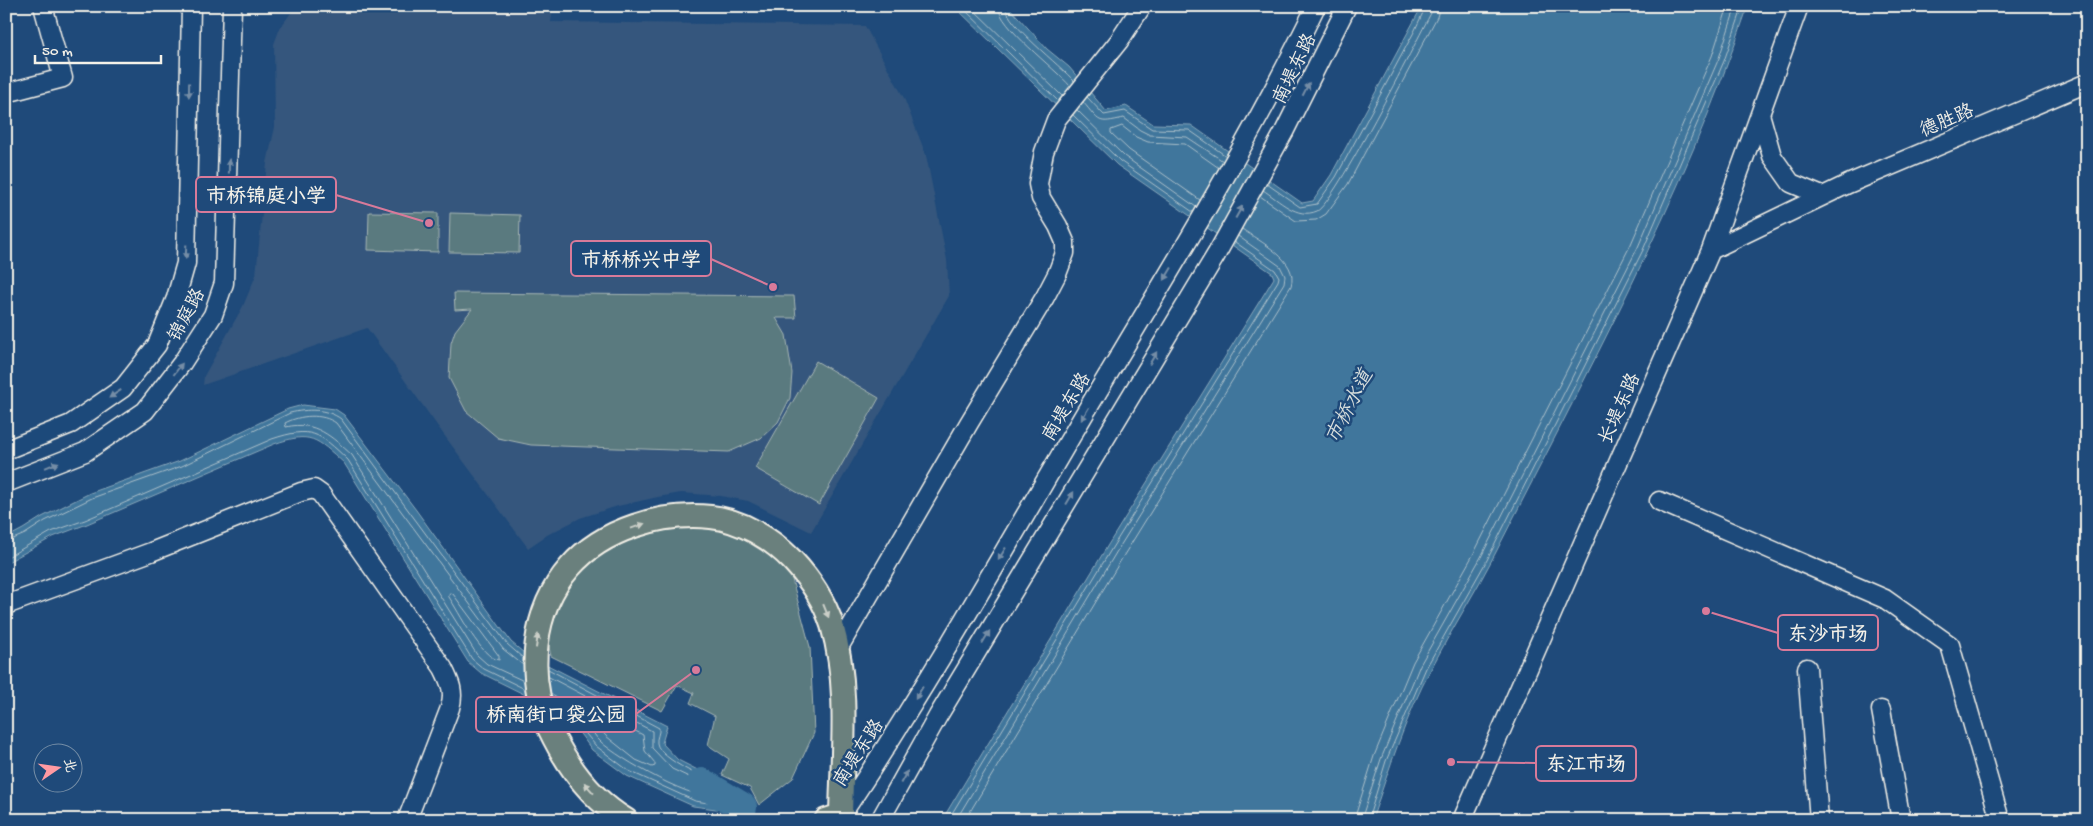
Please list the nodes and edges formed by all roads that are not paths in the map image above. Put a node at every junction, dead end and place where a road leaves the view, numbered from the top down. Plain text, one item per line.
1 (43, 6) edge
2 (190, 6) edge
3 (232, 6) edge
4 (1142, 6) edge
5 (1316, 6) edge
6 (1347, 6) edge
7 (1799, 6) edge
8 (2087, 83) edge
9 (6, 93) edge
10 (1760, 114) junction
11 (1822, 196) junction
12 (1711, 250) junction
13 (6, 450) edge
14 (6, 483) edge
15 (1659, 501) dead end
16 (6, 605) edge
17 (838, 649) junction
18 (1807, 668) dead end
19 (1881, 710) dead end
20 (835, 818) edge
21 (408, 820) edge
22 (626, 820) edge
23 (880, 820) edge
24 (1462, 820) edge
25 (1819, 820) edge
26 (1901, 820) edge
27 (2000, 820) edge

1 - 9 street
2 -> 13 street, 锦庭路
14 -> 3 street, 锦庭路
4 - 17 street
5 -> 20 street, 南堤东路
23 -> 6 street, 南堤东路
7 - 10 street, 长堤东路
8 - 11 street, 德胜路
10 - 11 street
10 - 12 street, 长堤东路
11 - 12 street, 德胜路
12 - 24 street, 长堤东路
15 - 27 street
16 - 21 street
17 - 20 main road
22 -> 17 main road
18 - 25 street
19 - 26 street

